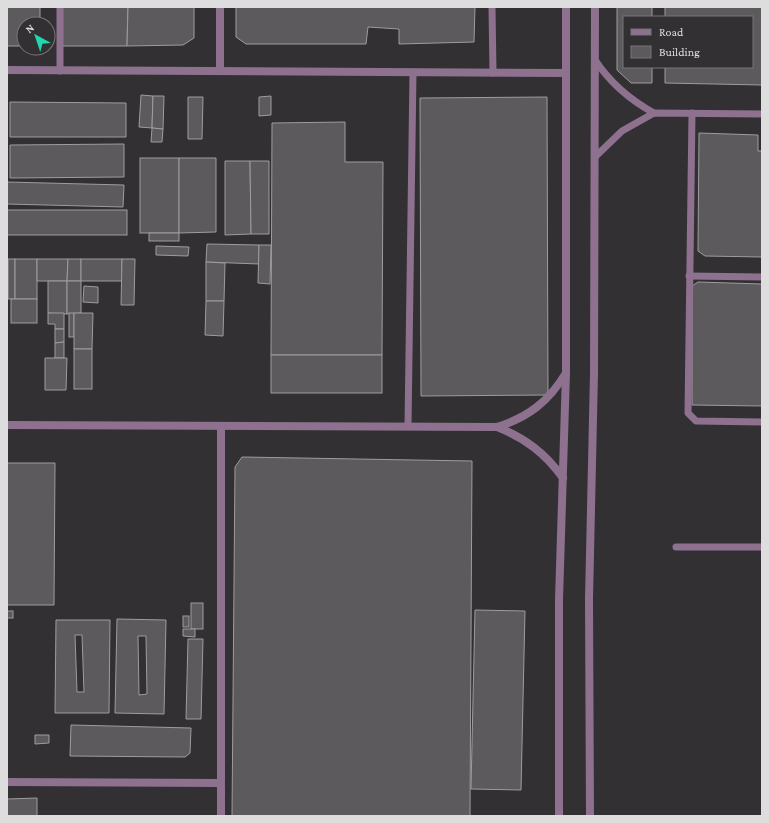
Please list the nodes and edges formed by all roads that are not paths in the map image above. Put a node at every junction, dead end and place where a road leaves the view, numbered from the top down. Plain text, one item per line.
1 (60, 7) edge
2 (220, 7) edge
3 (492, 7) edge
4 (566, 7) edge
5 (595, 7) edge
6 (595, 60) junction
7 (7, 70) edge
8 (220, 70) junction
9 (60, 71) junction
10 (413, 72) junction
11 (493, 73) junction
12 (566, 73) junction
13 (654, 113) junction
14 (692, 113) junction
15 (762, 114) edge
16 (596, 156) junction
17 (689, 276) junction
18 (762, 277) edge
19 (566, 373) junction
20 (762, 422) edge
21 (7, 425) edge
22 (221, 426) junction
23 (408, 426) junction
24 (497, 427) junction
25 (562, 478) junction
26 (676, 548) dead end
27 (762, 548) edge
28 (7, 782) edge
29 (221, 783) junction
30 (221, 816) edge
31 (559, 816) edge
32 (590, 816) edge

1 - 9 lane
2 - 8 street
3 - 11 lane
4 - 12 street
5 - 6 street
6 - 13 lane
6 - 16 street
7 - 9 street
8 - 9 street
8 - 10 street
10 - 11 street
10 - 23 lane
11 - 12 street
12 - 19 street
13 - 14 lane
13 - 16 lane
14 - 15 lane
14 - 17 lane
16 - 32 street
17 - 18 lane
17 - 20 lane
19 - 24 street
19 - 25 street
21 - 22 street
22 - 23 street
22 - 29 street
23 - 24 street
24 - 25 street
25 - 31 street
26 - 27 lane
28 - 29 street
29 - 30 street

